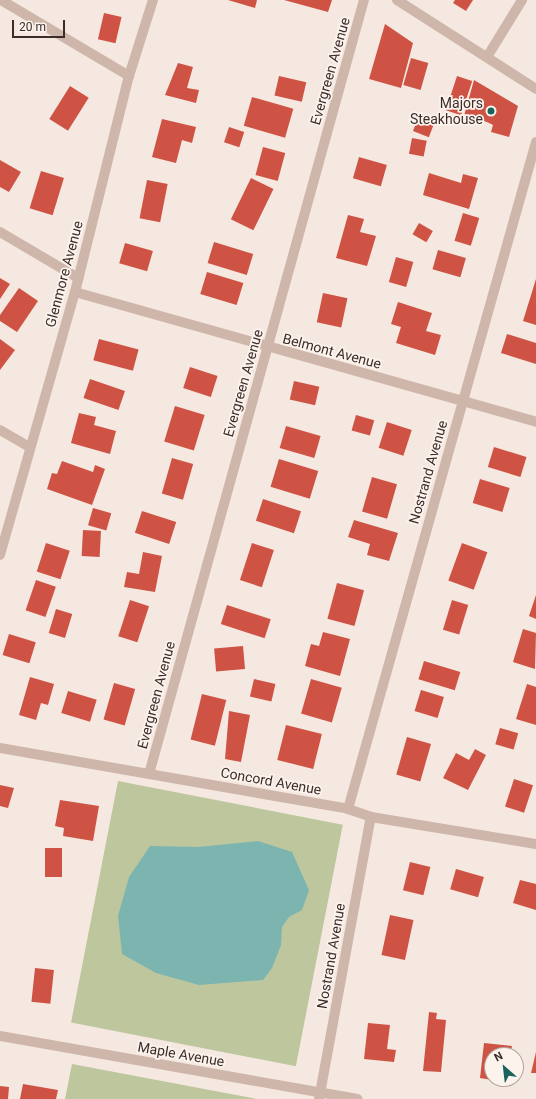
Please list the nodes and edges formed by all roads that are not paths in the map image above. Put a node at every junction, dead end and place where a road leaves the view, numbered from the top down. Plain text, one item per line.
1 (1, 0) edge
2 (153, 0) edge
3 (364, 0) edge
4 (397, 0) edge
5 (522, 0) edge
6 (487, 57) junction
7 (129, 76) junction
8 (536, 89) edge
9 (536, 142) edge
10 (0, 232) edge
11 (78, 278) junction
12 (74, 292) junction
13 (267, 347) junction
14 (462, 401) junction
15 (536, 422) edge
16 (0, 430) edge
17 (30, 447) junction
18 (0, 555) edge
19 (0, 748) edge
20 (149, 774) junction
21 (348, 809) junction
22 (371, 817) junction
23 (536, 844) edge
24 (0, 1036) edge
25 (320, 1096) edge
26 (357, 1099) edge

1 - 7 street
2 - 7 street, Glenmore Avenue
3 - 13 street, Evergreen Avenue
4 - 6 street
5 - 6 street
6 - 8 street
7 - 11 street, Glenmore Avenue
9 - 14 street, Nostrand Avenue
10 - 11 street
11 - 12 street, Glenmore Avenue
12 - 13 street, Belmont Avenue
12 - 17 street, Glenmore Avenue
13 - 14 street, Belmont Avenue
13 - 20 street, Evergreen Avenue
14 - 15 street, Belmont Avenue
14 - 21 street, Nostrand Avenue
16 - 17 street
17 - 18 street, Glenmore Avenue
19 - 20 street, Concord Avenue
20 - 21 street, Concord Avenue
21 - 22 street, Concord Avenue
22 - 23 street, Concord Avenue
22 - 25 street, Nostrand Avenue
24 - 25 street, Maple Avenue
25 - 26 street, Maple Avenue

